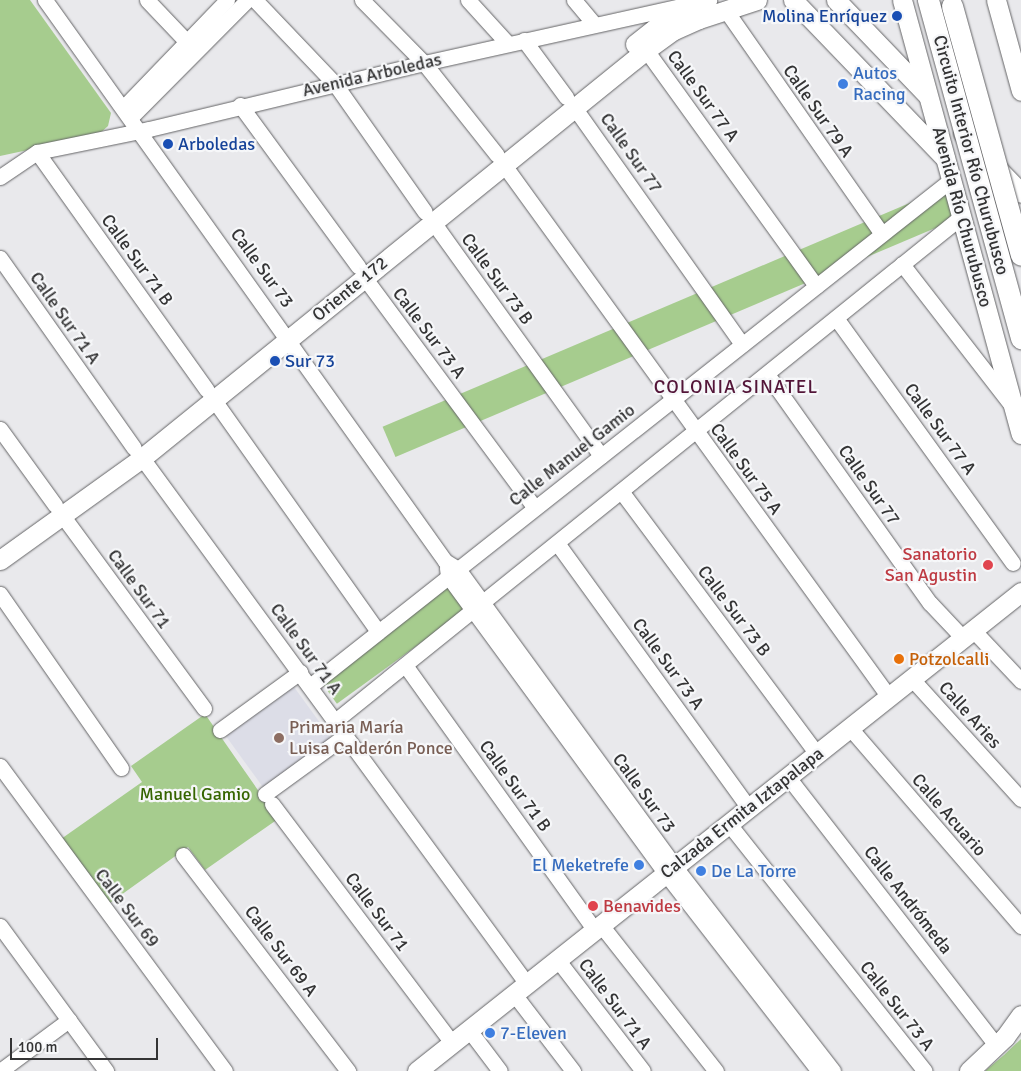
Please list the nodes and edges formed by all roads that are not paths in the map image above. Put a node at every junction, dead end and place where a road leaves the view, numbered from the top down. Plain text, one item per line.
1 (45, 0) edge
2 (147, 0) edge
3 (226, 0) edge
4 (246, 0) edge
5 (256, 0) edge
6 (362, 0) edge
7 (468, 0) edge
8 (574, 0) edge
9 (707, 0) edge
10 (757, 0) edge
11 (793, 0) edge
12 (836, 0) edge
13 (902, 0) edge
14 (928, 0) edge
15 (996, 0) edge
16 (680, 3) edge
17 (952, 6) dead end
18 (725, 9) junction
19 (594, 24) junction
20 (524, 40) junction
21 (188, 42) junction
22 (508, 44) junction
23 (646, 50) junction
24 (424, 63) junction
25 (335, 84) junction
26 (1021, 91) edge
27 (929, 97) junction
28 (570, 102) junction
29 (240, 105) junction
30 (127, 113) junction
31 (139, 131) junction
32 (37, 152) junction
33 (500, 160) junction
34 (947, 160) junction
35 (0, 177) edge
36 (952, 179) junction
37 (1021, 193) edge
38 (962, 216) junction
39 (429, 217) junction
40 (882, 234) junction
41 (1021, 239) edge
42 (1021, 255) edge
43 (0, 258) edge
44 (902, 264) junction
45 (361, 272) junction
46 (816, 286) junction
47 (836, 318) junction
48 (286, 334) junction
49 (1021, 338) edge
50 (742, 344) junction
51 (767, 374) junction
52 (211, 395) junction
53 (672, 400) junction
54 (1014, 408) junction
55 (0, 429) edge
56 (696, 431) junction
57 (1021, 434) edge
58 (138, 453) junction
59 (601, 456) junction
60 (621, 491) junction
61 (535, 508) junction
62 (59, 510) junction
63 (557, 543) junction
64 (0, 545) edge
65 (0, 560) edge
66 (1013, 563) dead end
67 (451, 569) junction
68 (1021, 592) edge
69 (0, 594) edge
70 (478, 606) junction
71 (378, 632) junction
72 (968, 634) junction
73 (405, 665) junction
74 (300, 672) junction
75 (912, 679) junction
76 (1021, 681) edge
77 (310, 686) junction
78 (889, 697) junction
79 (204, 708) dead end
80 (335, 721) junction
81 (850, 728) junction
82 (220, 730) dead end
83 (346, 735) junction
84 (817, 754) junction
85 (0, 766) edge
86 (120, 768) dead end
87 (788, 777) junction
88 (1021, 799) edge
89 (749, 808) junction
90 (729, 824) junction
91 (183, 855) dead end
92 (670, 870) junction
93 (0, 926) edge
94 (1021, 926) edge
95 (598, 927) junction
96 (558, 959) junction
97 (520, 989) junction
98 (1021, 1015) edge
99 (69, 1020) junction
100 (469, 1030) junction
101 (452, 1043) junction
102 (997, 1046) junction
103 (424, 1069) edge
104 (0, 1071) edge
105 (106, 1071) edge
106 (225, 1071) edge
107 (348, 1071) edge
108 (500, 1071) edge
109 (573, 1071) edge
110 (643, 1071) edge
111 (716, 1071) edge
112 (820, 1071) edge
113 (833, 1071) edge
114 (925, 1071) edge
115 (969, 1071) edge

1 - 30 street, Calle Sur 73
2 - 21 street
3 - 21 street
4 - 30 street
5 - 25 street, Calle Sur 73 B
6 - 24 street, Calle Sur 75 A
7 - 22 street
8 - 19 street
9 - 16 main road, Avenida Arboledas
10 - 18 main road
11 - 34 main road
12 - 27 main road
13 - 27 main road, Avenida Río Churubusco
14 - 49 highway, Circuito Interior Río Churubusco, bridge
15 - 26 main road
16 - 19 street, Avenida Arboledas
16 - 28 main road, Oriente 172
17 - 42 highway, Circuito Interior Río Churubusco, bridge
18 - 23 main road, Oriente 172
18 - 40 street, Calle Sur 79 A
19 - 20 street, Avenida Arboledas
20 - 22 street, Avenida Arboledas
20 - 28 street, Calle Sur 77
21 - 30 street
22 - 24 street, Avenida Arboledas
23 - 28 main road, Oriente 172
23 - 46 street, Calle Sur 77 A
24 - 25 street, Avenida Arboledas
24 - 33 street, Calle Sur 75 A
25 - 29 street, Avenida Arboledas
25 - 39 street, Calle Sur 73 B
27 - 34 main road, Avenida Río Churubusco
27 - 37 main road
28 - 33 main road, Oriente 172
28 - 50 street, Calle Sur 77
29 - 31 street, Avenida Arboledas
29 - 45 street, Calle Sur 73 A
30 - 31 street, Calle Sur 73
31 - 32 street, Avenida Arboledas
31 - 48 street, Calle Sur 73
32 - 35 street
32 - 52 street, Calle Sur 71 B
33 - 39 main road, Oriente 172
33 - 53 street, Calle Sur 75 A
34 - 36 main road, Avenida Río Churubusco
34 - 41 main road
36 - 38 main road, Avenida Río Churubusco
36 - 40 street, Calle Manuel Gamio
38 - 44 street
38 - 54 main road, Avenida Río Churubusco
39 - 45 main road, Oriente 172
39 - 59 street, Calle Sur 73 B
40 - 46 street, Calle Manuel Gamio
43 - 58 street, Calle Sur 71 A
44 - 47 street
44 - 54 street
45 - 48 main road, Oriente 172
45 - 61 street, Calle Sur 73 A
46 - 50 street, Calle Manuel Gamio
47 - 51 street
47 - 66 street, Calle Sur 77 A
48 - 52 main road, Oriente 172
48 - 67 street, Calle Sur 73
50 - 53 street, Calle Manuel Gamio
51 - 56 street
51 - 72 street, Calle Sur 77
52 - 58 main road, Oriente 172
52 - 71 street, Calle Sur 71 B
53 - 56 street, Calle Sur 75 A
53 - 59 street, Calle Manuel Gamio
54 - 57 main road, Avenida Río Churubusco
55 - 62 street, Calle Sur 71
56 - 60 street
56 - 78 street, Calle Sur 75 A
58 - 62 main road, Oriente 172
58 - 74 street, Calle Sur 71 A
59 - 61 street, Calle Manuel Gamio
60 - 63 street
60 - 84 street, Calle Sur 73 B
61 - 67 street, Calle Manuel Gamio
62 - 64 main road, Oriente 172
62 - 65 main road, Oriente 172
62 - 79 street, Calle Sur 71
63 - 70 street
63 - 89 street, Calle Sur 73 A
67 - 70 street, Calle Sur 73
67 - 71 street, Calle Manuel Gamio
68 - 72 main road, Calzada Ermita Iztapalapa
69 - 86 street
70 - 73 street
70 - 92 street, Calle Sur 73
71 - 77 street, Calle Manuel Gamio
72 - 75 main road, Calzada Ermita Iztapalapa
72 - 76 street, Calle Sur 77
73 - 80 street
73 - 95 street, Calle Sur 71 B
74 - 77 street, Calle Sur 71 A
74 - 82 street
75 - 78 main road, Calzada Ermita Iztapalapa
75 - 88 street, Calle Aries
77 - 80 street, Calle Sur 71 A
78 - 81 main road, Calzada Ermita Iztapalapa
80 - 83 street, Calle Sur 71 A
81 - 84 main road, Calzada Ermita Iztapalapa
81 - 94 street, Calle Acuario
83 - 97 street, Calle Sur 71 A
83 - 101 street, Calle Sur 71
84 - 87 main road, Calzada Ermita Iztapalapa
85 - 106 street, Calle Sur 69
87 - 89 main road, Calzada Ermita Iztapalapa
87 - 102 street, Calle Andrómeda
89 - 90 main road, Calzada Ermita Iztapalapa
90 - 92 main road, Calzada Ermita Iztapalapa
90 - 114 street, Calle Sur 73 A
91 - 107 street, Calle Sur 69 A
92 - 95 main road, Calzada Ermita Iztapalapa
92 - 112 street, Calle Sur 73
92 - 113 street, Calle Sur 73
93 - 99 street
95 - 96 main road, Calzada Ermita Iztapalapa
95 - 111 street, Calle Sur 71 B
96 - 97 main road, Calzada Ermita Iztapalapa
96 - 110 street, Calle Sur 71 A
97 - 100 main road, Calzada Ermita Iztapalapa
97 - 109 street
98 - 102 main road
99 - 104 street
99 - 105 street
100 - 101 main road, Calzada Ermita Iztapalapa
100 - 108 street
101 - 103 main road, Calzada Ermita Iztapalapa
102 - 115 main road

